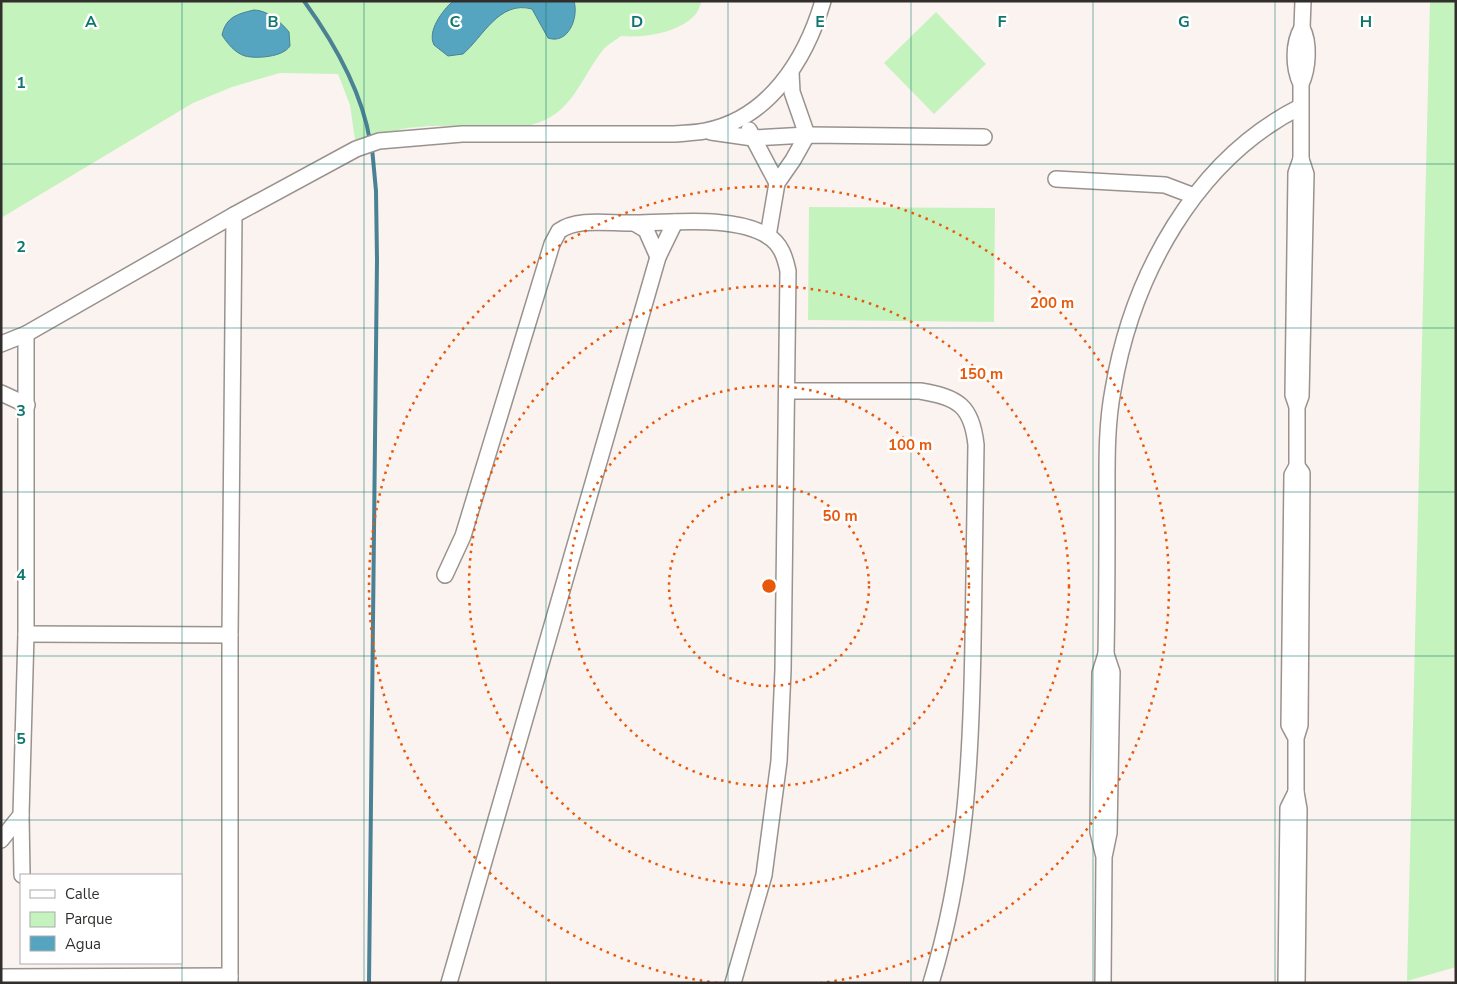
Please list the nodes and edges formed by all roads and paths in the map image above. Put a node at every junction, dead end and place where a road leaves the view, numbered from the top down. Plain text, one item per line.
1 (823, 1) edge
2 (1303, 1) edge
3 (791, 72) junction
4 (1300, 107) junction
5 (742, 118) junction
6 (705, 132) junction
7 (807, 135) junction
8 (984, 137) dead end
9 (753, 138) junction
10 (1056, 179) dead end
11 (777, 183) junction
12 (1194, 196) junction
13 (234, 215) junction
14 (675, 222) junction
15 (636, 224) junction
16 (768, 236) junction
17 (658, 257) junction
18 (26, 334) junction
19 (1, 344) edge
20 (786, 391) junction
21 (1, 392) edge
22 (27, 405) junction
23 (445, 575) dead end
24 (26, 634) junction
25 (230, 635) junction
26 (21, 815) junction
27 (1, 840) edge
28 (22, 874) edge
29 (1292, 928) junction
30 (22, 970) edge
31 (1, 977) edge
32 (230, 979) edge
33 (449, 983) edge
34 (733, 983) edge
35 (931, 983) edge
36 (1103, 983) edge
37 (1286, 983) edge
38 (1297, 983) edge

1 - 3 street
2 - 4 street
3 - 5 street
3 - 7 street
4 - 12 street
4 - 29 street
5 - 6 street
5 - 9 street
6 - 9 street
6 - 13 street
7 - 8 street
7 - 9 street
7 - 11 street
9 - 11 street
10 - 12 street
11 - 16 street
12 - 36 street
13 - 18 street
13 - 25 street
14 - 15 street
14 - 16 street
14 - 17 street
15 - 17 street
15 - 23 street
16 - 20 street
17 - 33 street
18 - 19 street
18 - 22 street
20 - 34 street
20 - 35 street
21 - 22 street
22 - 24 street
24 - 25 street
24 - 26 street
25 - 32 street
26 - 27 street
26 - 28 street
29 - 37 street
29 - 38 street
30 - 31 street
30 - 32 street

